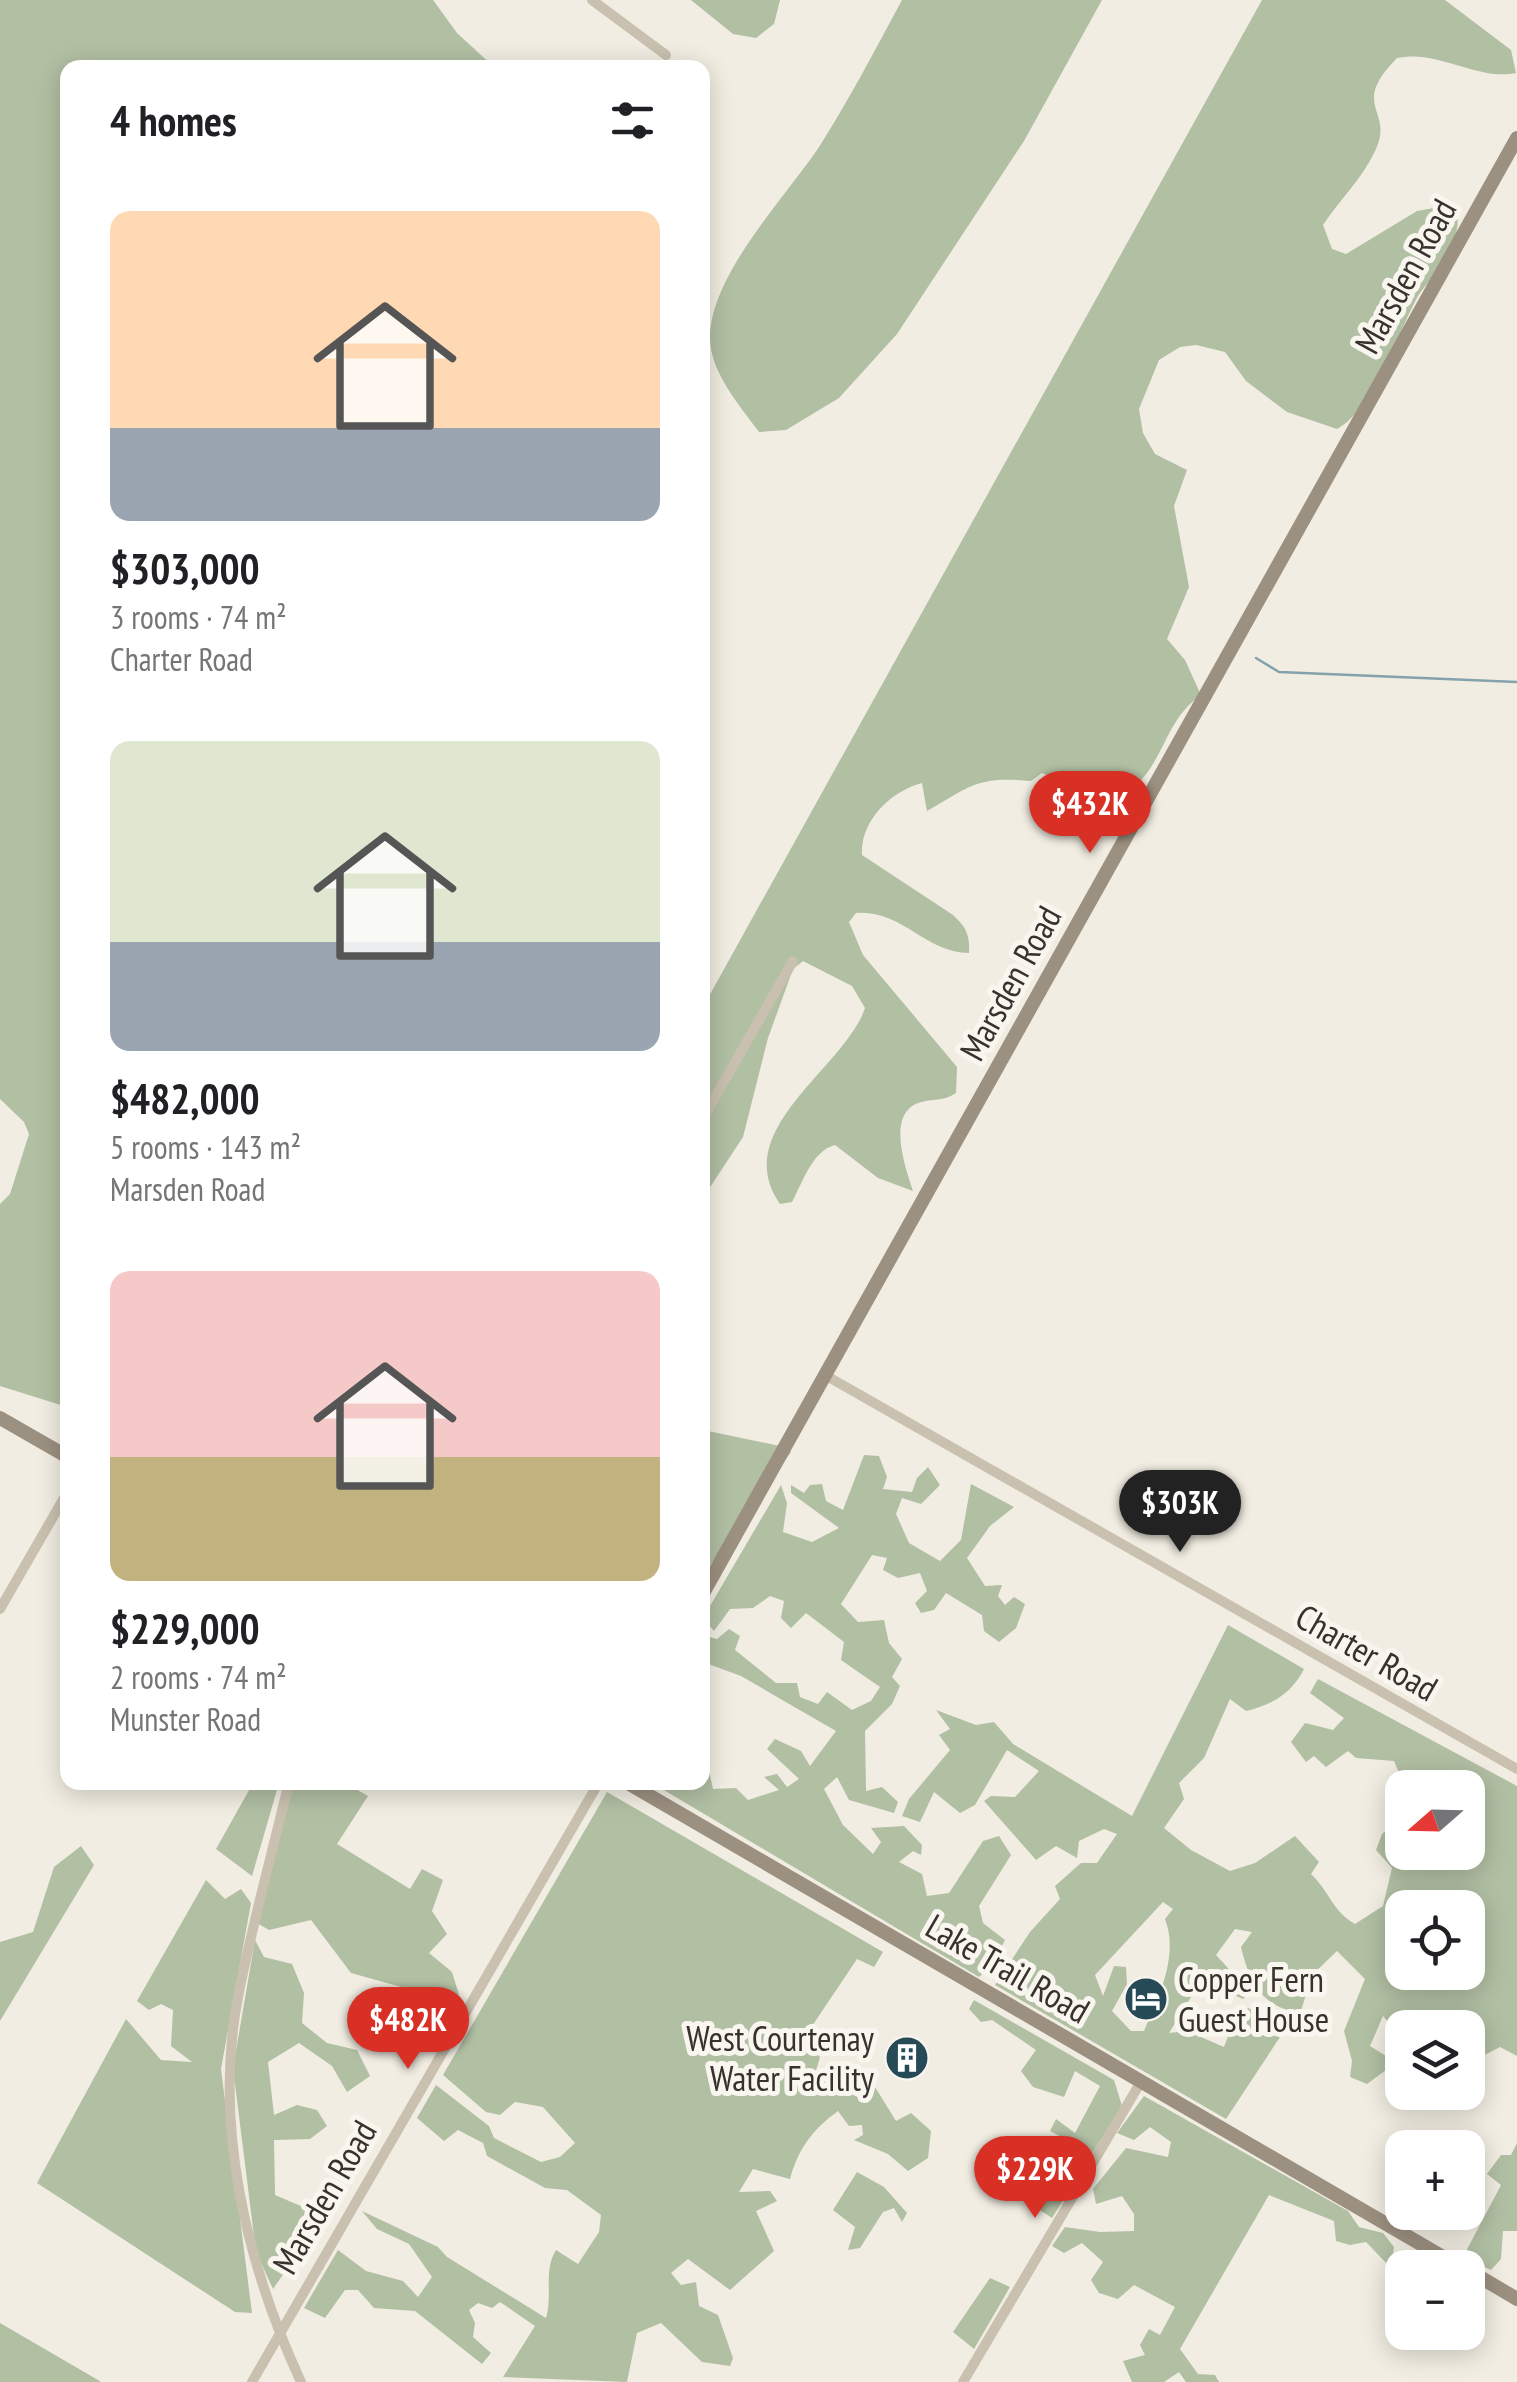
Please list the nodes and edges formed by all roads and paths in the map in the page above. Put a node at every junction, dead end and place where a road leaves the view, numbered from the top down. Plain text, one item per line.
1 (592, 0) edge
2 (666, 54) dead end
3 (1517, 138) edge
4 (792, 961) dead end
5 (710, 1106) edge
6 (825, 1374) junction
7 (0, 1418) edge
8 (60, 1453) edge
9 (60, 1505) edge
10 (710, 1582) edge
11 (0, 1609) edge
12 (1517, 1769) edge
13 (287, 1790) edge
14 (594, 1790) edge
15 (640, 1790) edge
16 (1142, 2080) junction
17 (1433, 2250) edge
18 (1485, 2281) edge
19 (1517, 2299) edge
20 (279, 2335) junction
21 (252, 2382) edge
22 (301, 2382) edge
23 (962, 2382) edge

1 - 2 street
3 - 6 street, Marsden Road
4 - 5 street
6 - 10 street, Marsden Road
6 - 12 street, Charter Road
7 - 8 street
9 - 11 street
13 - 20 street
14 - 20 street, Marsden Road
15 - 16 street, Lake Trail Road
16 - 17 street, Lake Trail Road
16 - 23 street
18 - 19 street, Lake Trail Road
20 - 21 street, Marsden Road
20 - 22 street

